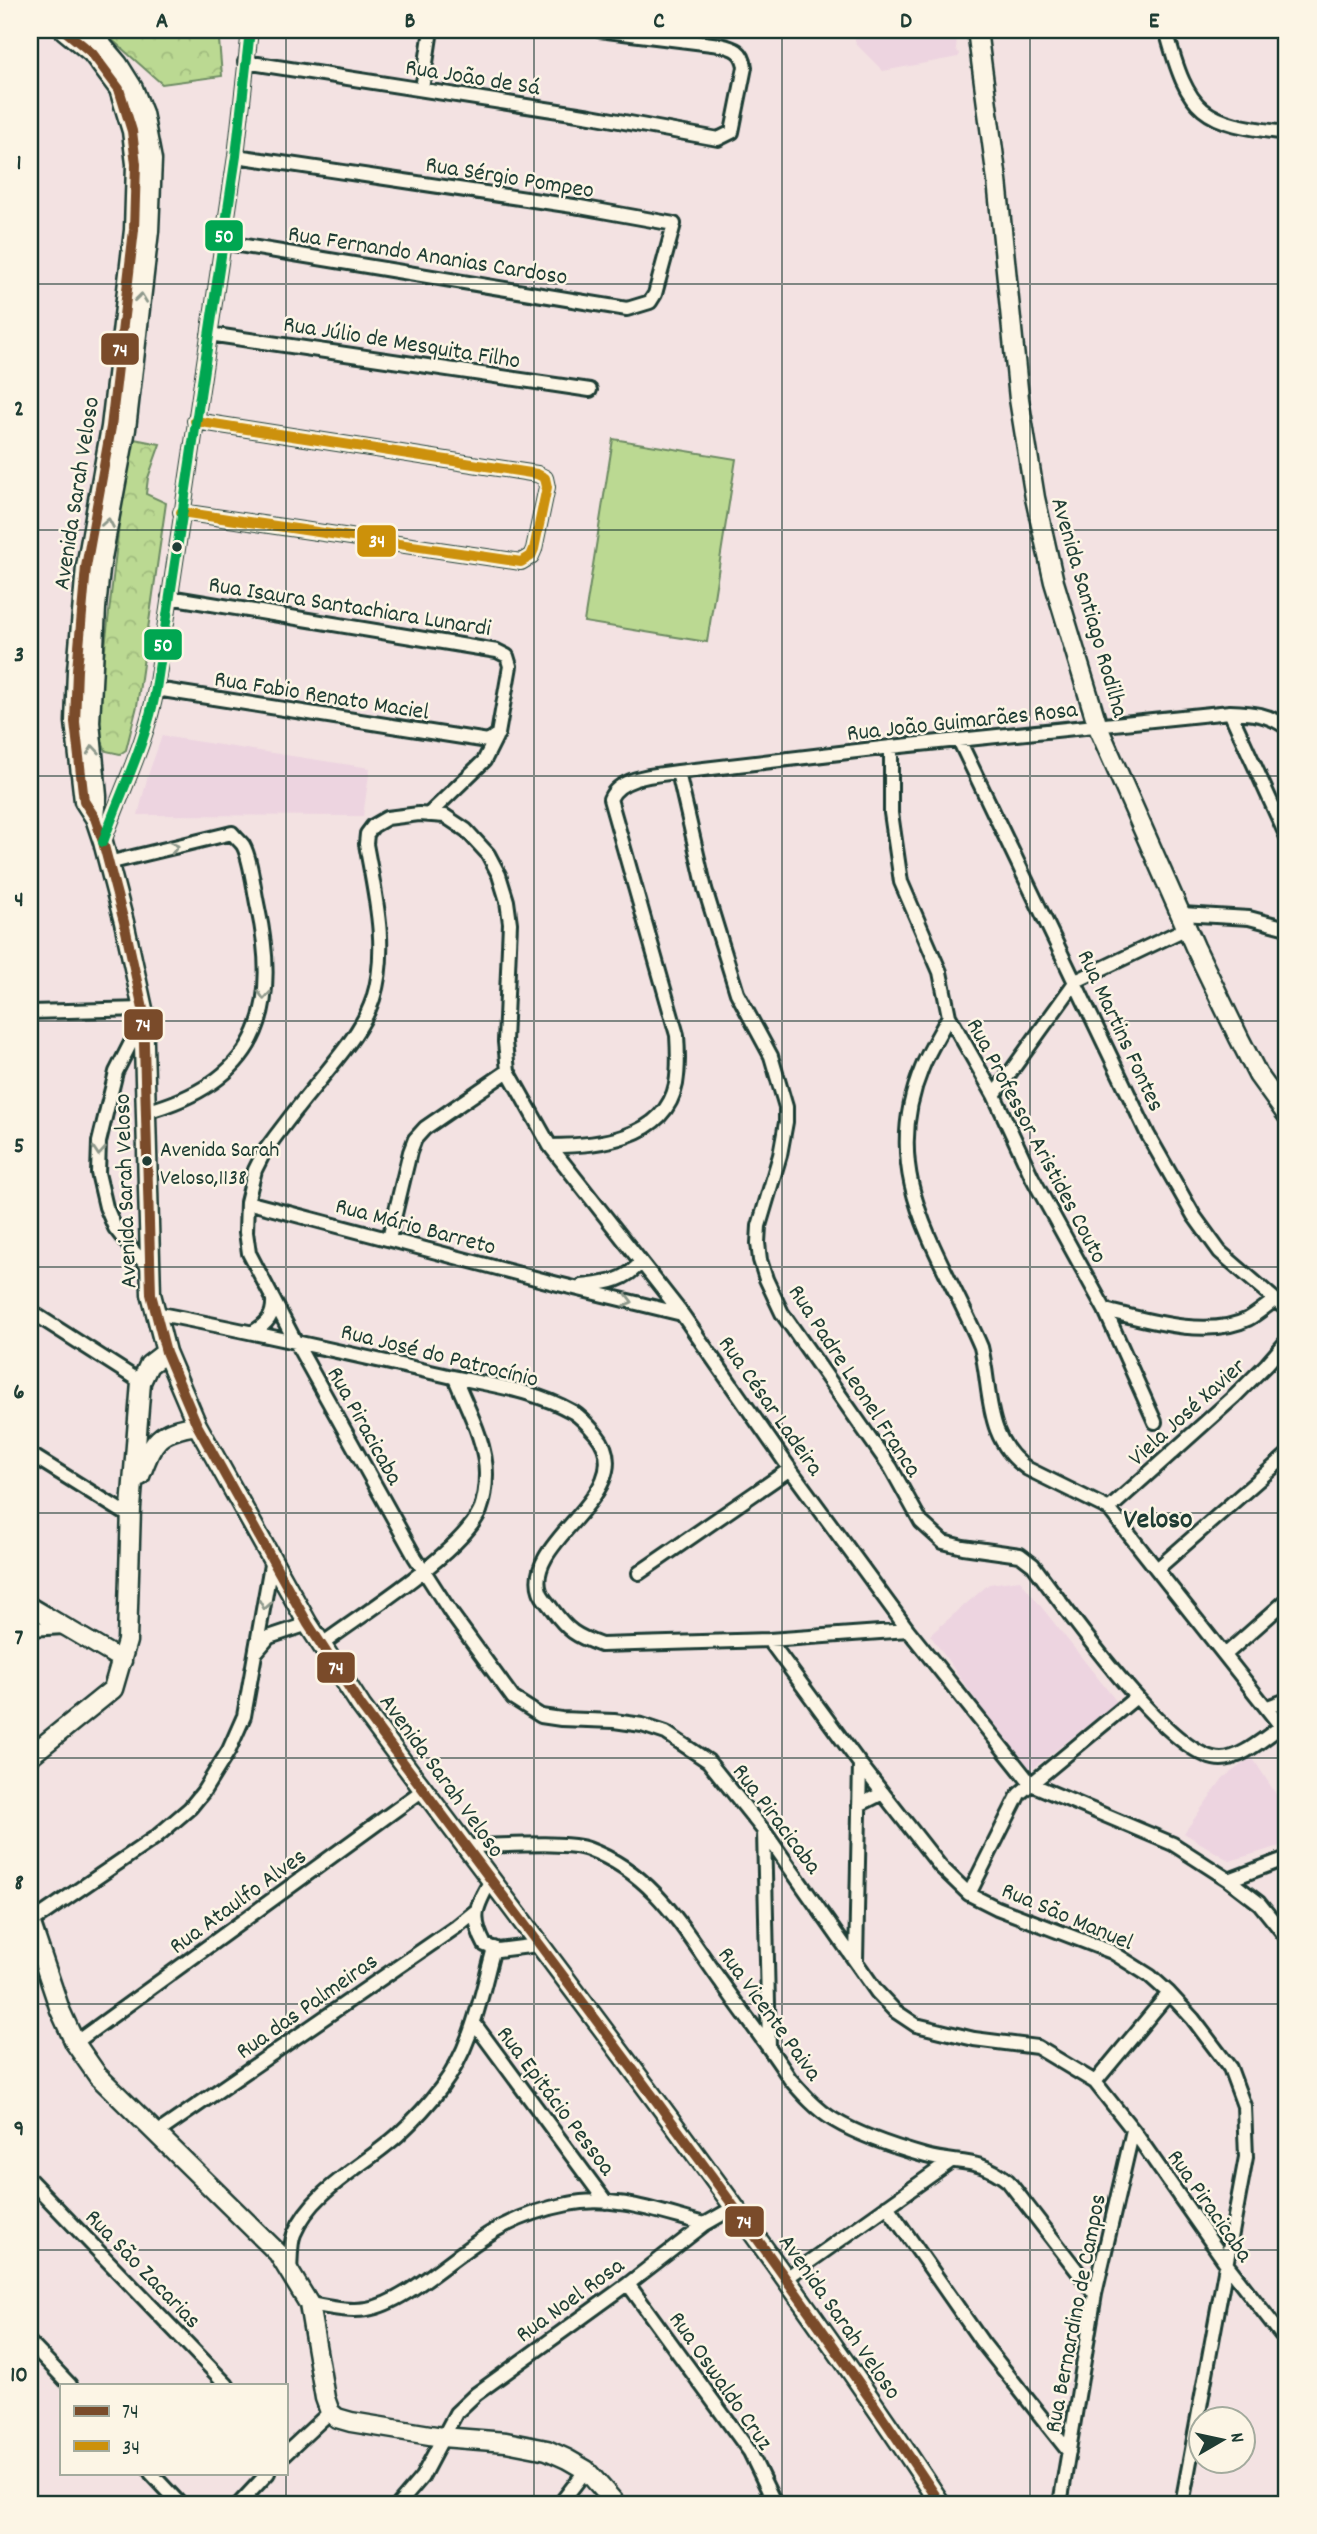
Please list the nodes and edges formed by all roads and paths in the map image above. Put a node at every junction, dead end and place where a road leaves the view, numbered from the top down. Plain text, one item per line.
1 (64, 30) edge
2 (89, 30) edge
3 (250, 30) edge
4 (431, 30) edge
5 (599, 30) edge
6 (977, 30) edge
7 (1166, 30) edge
8 (246, 62) junction
9 (422, 89) junction
10 (1287, 133) edge
11 (236, 156) junction
12 (221, 242) junction
13 (627, 309) joint
14 (209, 334) junction
15 (590, 390) dead end
16 (195, 421) junction
17 (181, 512) junction
18 (169, 597) junction
19 (156, 689) junction
20 (1230, 712) junction
21 (1098, 727) junction
22 (1287, 728) edge
23 (496, 737) junction
24 (959, 740) junction
25 (891, 747) junction
26 (678, 772) junction
27 (428, 814) junction
28 (95, 818) junction
29 (387, 818) joint
30 (1287, 837) edge
31 (103, 842) junction
32 (108, 863) junction
33 (1184, 921) junction
34 (1287, 928) edge
35 (1076, 981) junction
36 (30, 1012) edge
37 (143, 1013) junction
38 (949, 1016) junction
39 (508, 1071) junction
40 (994, 1095) junction
41 (145, 1112) junction
42 (1287, 1115) edge
43 (550, 1146) junction
44 (247, 1202) junction
45 (388, 1239) junction
46 (641, 1262) junction
47 (150, 1268) junction
48 (574, 1288) junction
49 (273, 1298) junction
50 (1275, 1300) junction
51 (1105, 1310) junction
52 (1287, 1310) edge
53 (30, 1311) edge
54 (155, 1313) junction
55 (682, 1314) junction
56 (253, 1332) junction
57 (295, 1341) junction
58 (1287, 1341) edge
59 (166, 1352) junction
60 (455, 1378) junction
61 (140, 1389) junction
62 (1155, 1422) dead end
63 (197, 1425) junction
64 (164, 1435) junction
65 (30, 1454) edge
66 (1287, 1455) edge
67 (790, 1469) junction
68 (132, 1496) junction
69 (1110, 1509) junction
70 (131, 1517) junction
71 (272, 1559) junction
72 (1157, 1569) junction
73 (424, 1570) junction
74 (639, 1573) dead end
75 (1287, 1600) edge
76 (30, 1606) edge
77 (309, 1624) junction
78 (64, 1627) junction
79 (30, 1629) edge
80 (908, 1630) junction
81 (769, 1640) junction
82 (321, 1645) junction
83 (257, 1651) junction
84 (1226, 1654) junction
85 (123, 1661) junction
86 (1135, 1699) junction
87 (1287, 1700) edge
88 (1268, 1707) junction
89 (1284, 1730) edge
90 (30, 1756) edge
91 (860, 1764) junction
92 (1031, 1784) junction
93 (423, 1790) junction
94 (883, 1793) junction
95 (859, 1805) junction
96 (764, 1830) junction
97 (465, 1846) junction
98 (1287, 1858) edge
99 (491, 1880) junction
100 (1229, 1880) junction
101 (970, 1894) junction
102 (477, 1910) junction
103 (30, 1922) edge
104 (1287, 1938) edge
105 (538, 1945) junction
106 (494, 1948) junction
107 (856, 1961) junction
108 (1169, 1993) junction
109 (474, 2023) junction
110 (75, 2043) junction
111 (769, 2047) junction
112 (1095, 2082) junction
113 (1133, 2130) junction
114 (158, 2133) junction
115 (951, 2161) junction
116 (30, 2180) edge
117 (606, 2202) junction
118 (887, 2206) junction
119 (733, 2208) junction
120 (705, 2224) junction
121 (1228, 2266) junction
122 (290, 2271) junction
123 (785, 2279) junction
124 (628, 2284) junction
125 (1095, 2294) junction
126 (309, 2304) junction
127 (1287, 2342) edge
128 (30, 2343) edge
129 (69, 2384) edge
130 (225, 2384) edge
131 (330, 2412) junction
132 (442, 2437) junction
133 (287, 2449) edge
134 (1069, 2452) junction
135 (586, 2470) junction
136 (152, 2474) edge
137 (267, 2474) edge
138 (180, 2504) edge
139 (239, 2504) edge
140 (399, 2504) edge
141 (560, 2504) edge
142 (616, 2504) edge
143 (775, 2504) edge
144 (941, 2504) edge
145 (1060, 2504) edge
146 (1182, 2504) edge

1 - 28 main road, Avenida Sarah Veloso
28 -> 2 main road, Avenida Sarah Veloso
3 - 8 street
4 - 9 street
5 - 9 street, Rua João de Sá
6 - 21 main road, Avenida Santiago Rodilha
7 - 10 street
8 - 9 street, Rua João de Sá
8 - 11 street
11 - 12 street
11 - 13 street, Rua Sérgio Pompeo
12 - 13 street, Rua Fernando Ananias Cardoso
12 - 14 street
14 - 15 street, Rua Júlio de Mesquita Filho
14 - 16 street
16 - 17 street
16 - 17 street
17 - 18 street
18 - 19 street
18 - 23 street, Rua Isaura Santachiara Lunardi
19 - 23 street, Rua Fabio Renato Maciel
19 - 31 street
20 - 21 street, Rua João Guimarães Rosa
20 - 22 street, Rua João Guimarães Rosa
20 - 30 street
21 - 24 street, Rua João Guimarães Rosa
21 - 33 main road, Avenida Santiago Rodilha
23 - 27 street
24 - 25 street, Rua João Guimarães Rosa
24 - 35 street, Rua Martins Fontes
25 - 26 street, Rua João Guimarães Rosa
25 - 38 street, Rua Professor Aristides Couto
26 - 43 street
26 - 86 street, Rua Padre Leonel Franca
27 - 29 street, Rua César Ladeira
27 - 39 street, Rua César Ladeira
28 - 31 main road, Avenida Sarah Veloso
29 - 44 street, Rua Piracicaba
31 - 32 main road, Avenida Sarah Veloso
32 - 37 main road, Avenida Sarah Veloso
32 -> 41 street
33 - 34 street
33 - 35 street
33 - 42 main road, Avenida Santiago Rodilha
35 - 40 street
35 - 50 street, Rua Martins Fontes
36 - 37 street
37 - 41 main road, Avenida Sarah Veloso
37 -> 47 street
38 - 40 street, Rua Professor Aristides Couto
38 - 69 street
39 - 43 street, Rua César Ladeira
39 - 45 street
40 - 51 street, Rua Professor Aristides Couto
41 - 47 main road, Avenida Sarah Veloso
43 - 46 street, Rua César Ladeira
44 - 45 street, Rua Mário Barreto
44 - 49 street, Rua Piracicaba
45 - 48 street, Rua Mário Barreto
46 - 48 street, Rua Mário Barreto
46 - 55 street, Rua César Ladeira
47 - 54 main road, Avenida Sarah Veloso
48 -> 55 street, Rua Mário Barreto
49 - 56 street
49 - 57 street, Rua Piracicaba
50 - 51 street
50 - 52 street, Rua Martins Fontes
51 - 62 street, Rua Professor Aristides Couto
53 - 61 street
54 - 56 street, Rua José do Patrocínio
54 - 59 main road, Avenida Sarah Veloso
55 - 67 street, Rua César Ladeira
56 - 57 street, Rua José do Patrocínio
57 - 60 street, Rua José do Patrocínio
57 - 73 street, Rua Piracicaba
58 - 69 street, Viela José Xavier
59 - 61 main road
59 - 63 main road, Avenida Sarah Veloso
60 - 73 street
60 - 81 street, Rua José do Patrocínio
61 - 64 main road
61 - 68 main road
63 - 64 main road
63 - 71 main road, Avenida Sarah Veloso
64 - 68 main road
65 - 70 street
66 - 72 street
67 - 74 street
67 - 80 street, Rua César Ladeira
68 - 70 main road
69 - 72 street
70 - 85 main road
71 - 77 main road, Avenida Sarah Veloso
71 -> 83 street
72 - 84 street
73 - 82 street
73 - 96 street, Rua Piracicaba
75 - 84 street
76 - 78 street
77 - 82 main road, Avenida Sarah Veloso
77 - 83 street
78 - 79 street
78 - 85 street
80 - 81 street, Rua José do Patrocínio
80 - 92 street, Rua César Ladeira
81 - 91 street, Rua São Manuel
82 - 93 main road, Avenida Sarah Veloso
83 - 103 street
84 - 88 street
85 - 90 main road
86 - 89 street, Rua Padre Leonel Franca
86 - 92 street
87 - 88 street
88 - 89 street
91 - 94 street, Rua São Manuel
91 - 95 street
92 - 100 street, Rua César Ladeira
92 - 101 street
93 - 97 main road, Avenida Sarah Veloso
93 - 110 street, Rua Ataulfo Alves
94 - 95 street
94 - 101 street, Rua São Manuel
95 - 107 street
96 - 107 street, Rua Piracicaba
96 - 111 street
97 - 99 main road, Avenida Sarah Veloso
97 - 111 street, Rua Vicente Paiva
98 - 100 street
99 - 102 street
99 - 105 main road, Avenida Sarah Veloso
100 - 104 street, Rua César Ladeira
101 - 108 street, Rua São Manuel
102 - 106 street
102 - 114 street, Rua das Palmeiras
103 - 110 main road
105 - 106 street
105 - 119 main road, Avenida Sarah Veloso
106 - 109 street
107 - 112 street, Rua Piracicaba
108 - 112 street
108 - 121 street, Rua São Manuel
109 - 117 street, Rua Epitácio Pessoa
109 - 122 street
110 - 114 main road
111 - 115 street, Rua Vicente Paiva
112 - 113 street, Rua Piracicaba
113 - 121 street, Rua Piracicaba
113 - 125 street, Rua Bernardino de Campos
114 - 122 main road
115 - 118 street
115 - 125 street, Rua Vicente Paiva
116 - 130 street, Rua São Zacarias
117 - 120 street
117 - 126 street
118 - 123 street
118 - 134 street
119 - 120 street, Rua Noel Rosa
119 - 123 main road, Avenida Sarah Veloso
120 - 124 street, Rua Noel Rosa
121 - 127 street, Rua Piracicaba
121 - 146 street, Rua São Manuel
122 - 126 main road
123 - 144 main road, Avenida Sarah Veloso
124 - 132 street, Rua Noel Rosa
124 - 143 street, Rua Oswaldo Cruz
125 - 134 street, Rua Bernardino de Campos
126 - 131 main road
128 - 129 street
131 - 132 main road
131 - 133 street
132 - 135 main road
132 - 140 street, Rua Noel Rosa
134 - 145 street, Rua Bernardino de Campos
135 - 141 street
135 - 142 main road
136 - 138 street
137 - 139 street

